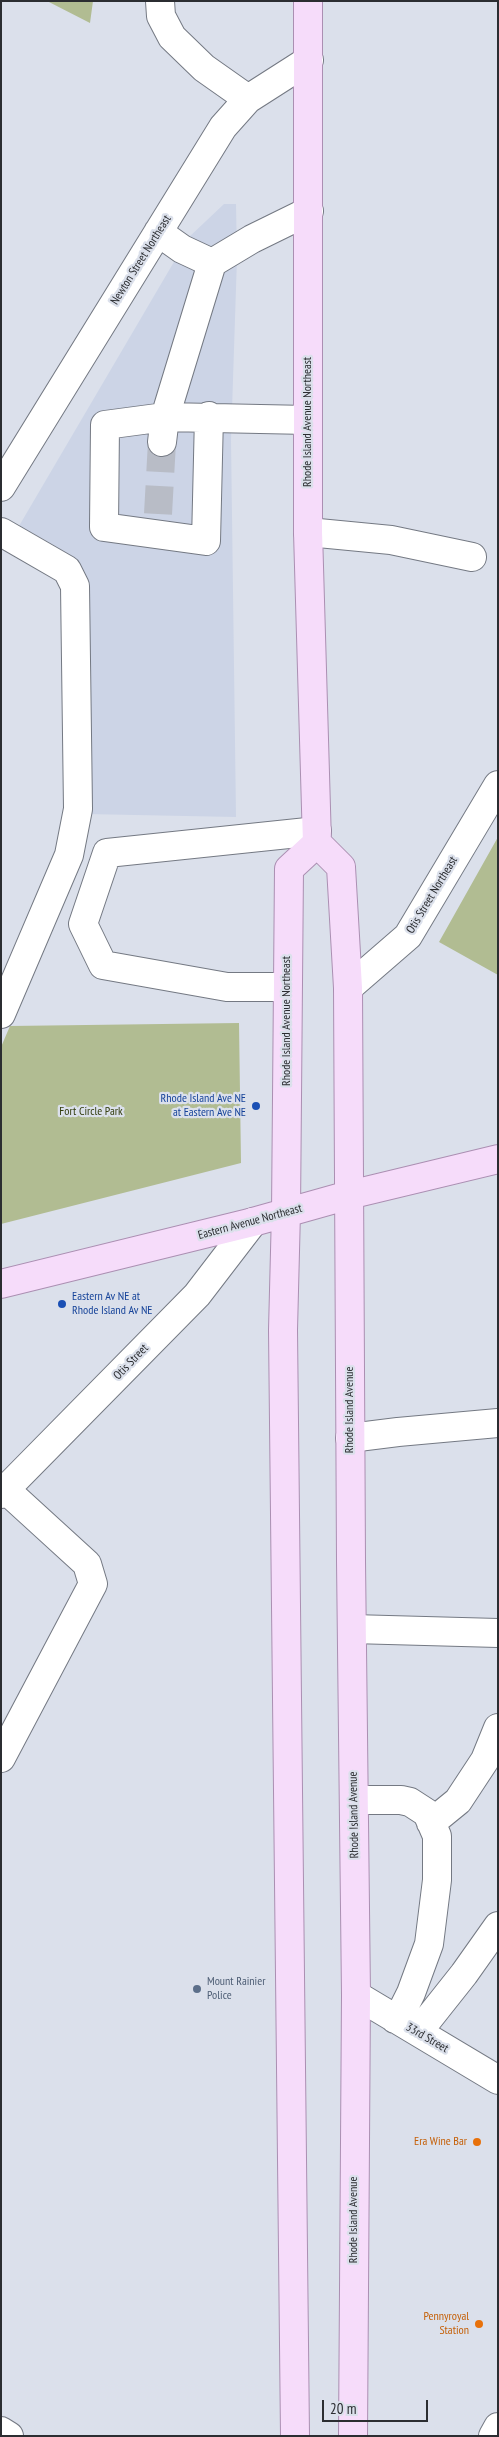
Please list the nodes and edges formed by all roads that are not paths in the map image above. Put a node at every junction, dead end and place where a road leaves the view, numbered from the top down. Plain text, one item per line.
1 (160, 1) edge
2 (308, 1) edge
3 (309, 60) junction
4 (248, 98) junction
5 (309, 211) junction
6 (158, 232) junction
7 (212, 263) junction
8 (209, 416) junction
9 (308, 420) junction
10 (164, 429) junction
11 (1, 487) edge
12 (1, 532) edge
13 (308, 532) junction
14 (472, 557) dead end
15 (498, 785) edge
16 (317, 837) junction
17 (287, 987) junction
18 (348, 988) junction
19 (1, 1014) edge
20 (498, 1159) edge
21 (349, 1194) junction
22 (286, 1212) junction
23 (253, 1222) junction
24 (1, 1284) edge
25 (498, 1422) edge
26 (350, 1438) junction
27 (3, 1492) edge
28 (352, 1629) junction
29 (498, 1633) edge
30 (498, 1728) edge
31 (1, 1758) edge
32 (354, 1800) junction
33 (431, 1823) junction
34 (498, 1926) edge
35 (356, 1995) junction
36 (407, 2026) junction
37 (498, 2080) edge
38 (498, 2427) edge
39 (1, 2431) edge
40 (9, 2436) edge
41 (295, 2436) edge
42 (353, 2436) edge
43 (493, 2436) edge

1 - 4 street
2 - 3 main road, Rhode Island Avenue Northeast
3 - 4 street, Newton Street Northeast
3 - 5 main road, Rhode Island Avenue Northeast
4 - 6 street, Newton Street Northeast
5 - 7 street
5 - 9 main road, Rhode Island Avenue Northeast
6 - 7 street
6 - 11 street, Newton Street Northeast
7 - 10 street
8 - 9 street
8 - 10 street
8 - 10 street
9 - 13 main road, Rhode Island Avenue Northeast
12 - 19 street
13 - 14 street
13 - 16 main road, Rhode Island Avenue Northeast
15 - 18 street, Otis Street Northeast
16 - 17 main road, Rhode Island Avenue Northeast
16 - 17 street
16 - 18 main road
17 - 22 main road, Rhode Island Avenue Northeast
18 - 21 main road
20 - 21 main road, Eastern Avenue Northeast
21 - 22 main road, Eastern Avenue Northeast
21 - 26 main road, Rhode Island Avenue
22 - 23 main road, Eastern Avenue Northeast
22 - 41 main road
23 - 24 main road, Eastern Avenue Northeast
23 - 27 street, Otis Street
25 - 26 street
26 - 28 main road, Rhode Island Avenue
27 - 31 street
28 - 29 street
28 - 32 main road, Rhode Island Avenue
30 - 33 street
32 - 33 street
32 - 35 main road, Rhode Island Avenue
33 - 36 street
34 - 36 street
35 - 36 street, 33rd Street
35 - 42 main road, Rhode Island Avenue
36 - 37 street, 33rd Street
38 - 43 street
39 - 40 street

